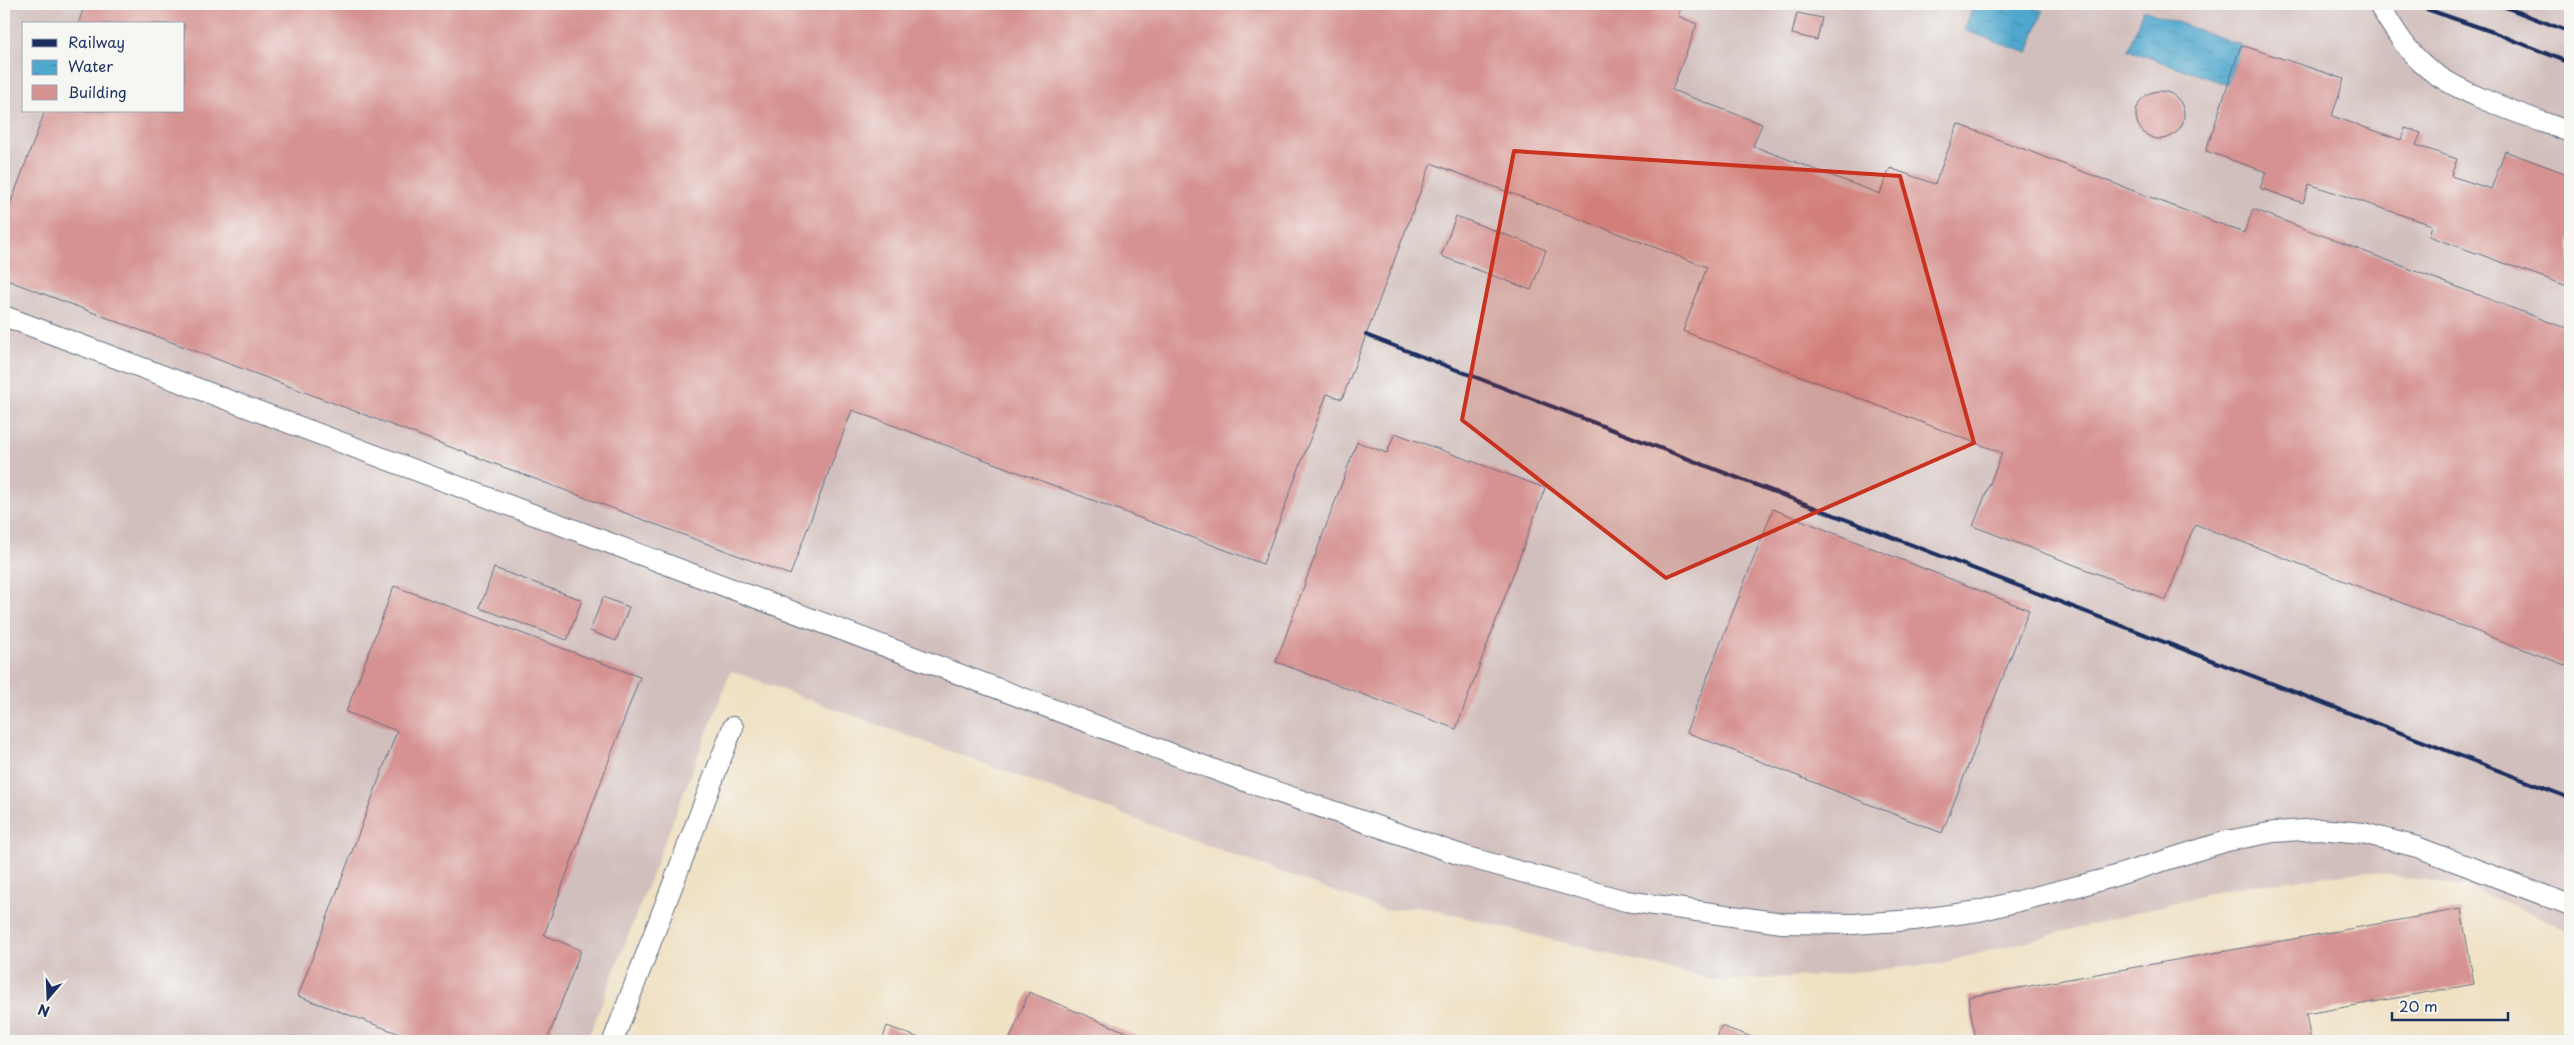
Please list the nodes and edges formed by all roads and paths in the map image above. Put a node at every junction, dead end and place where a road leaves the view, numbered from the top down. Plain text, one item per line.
1 (2378, 4) edge
2 (2570, 132) edge
3 (4, 316) edge
4 (733, 727) dead end
5 (2570, 905) edge
6 (613, 1041) edge

1 - 2 lane
3 - 5 lane
4 - 6 lane

